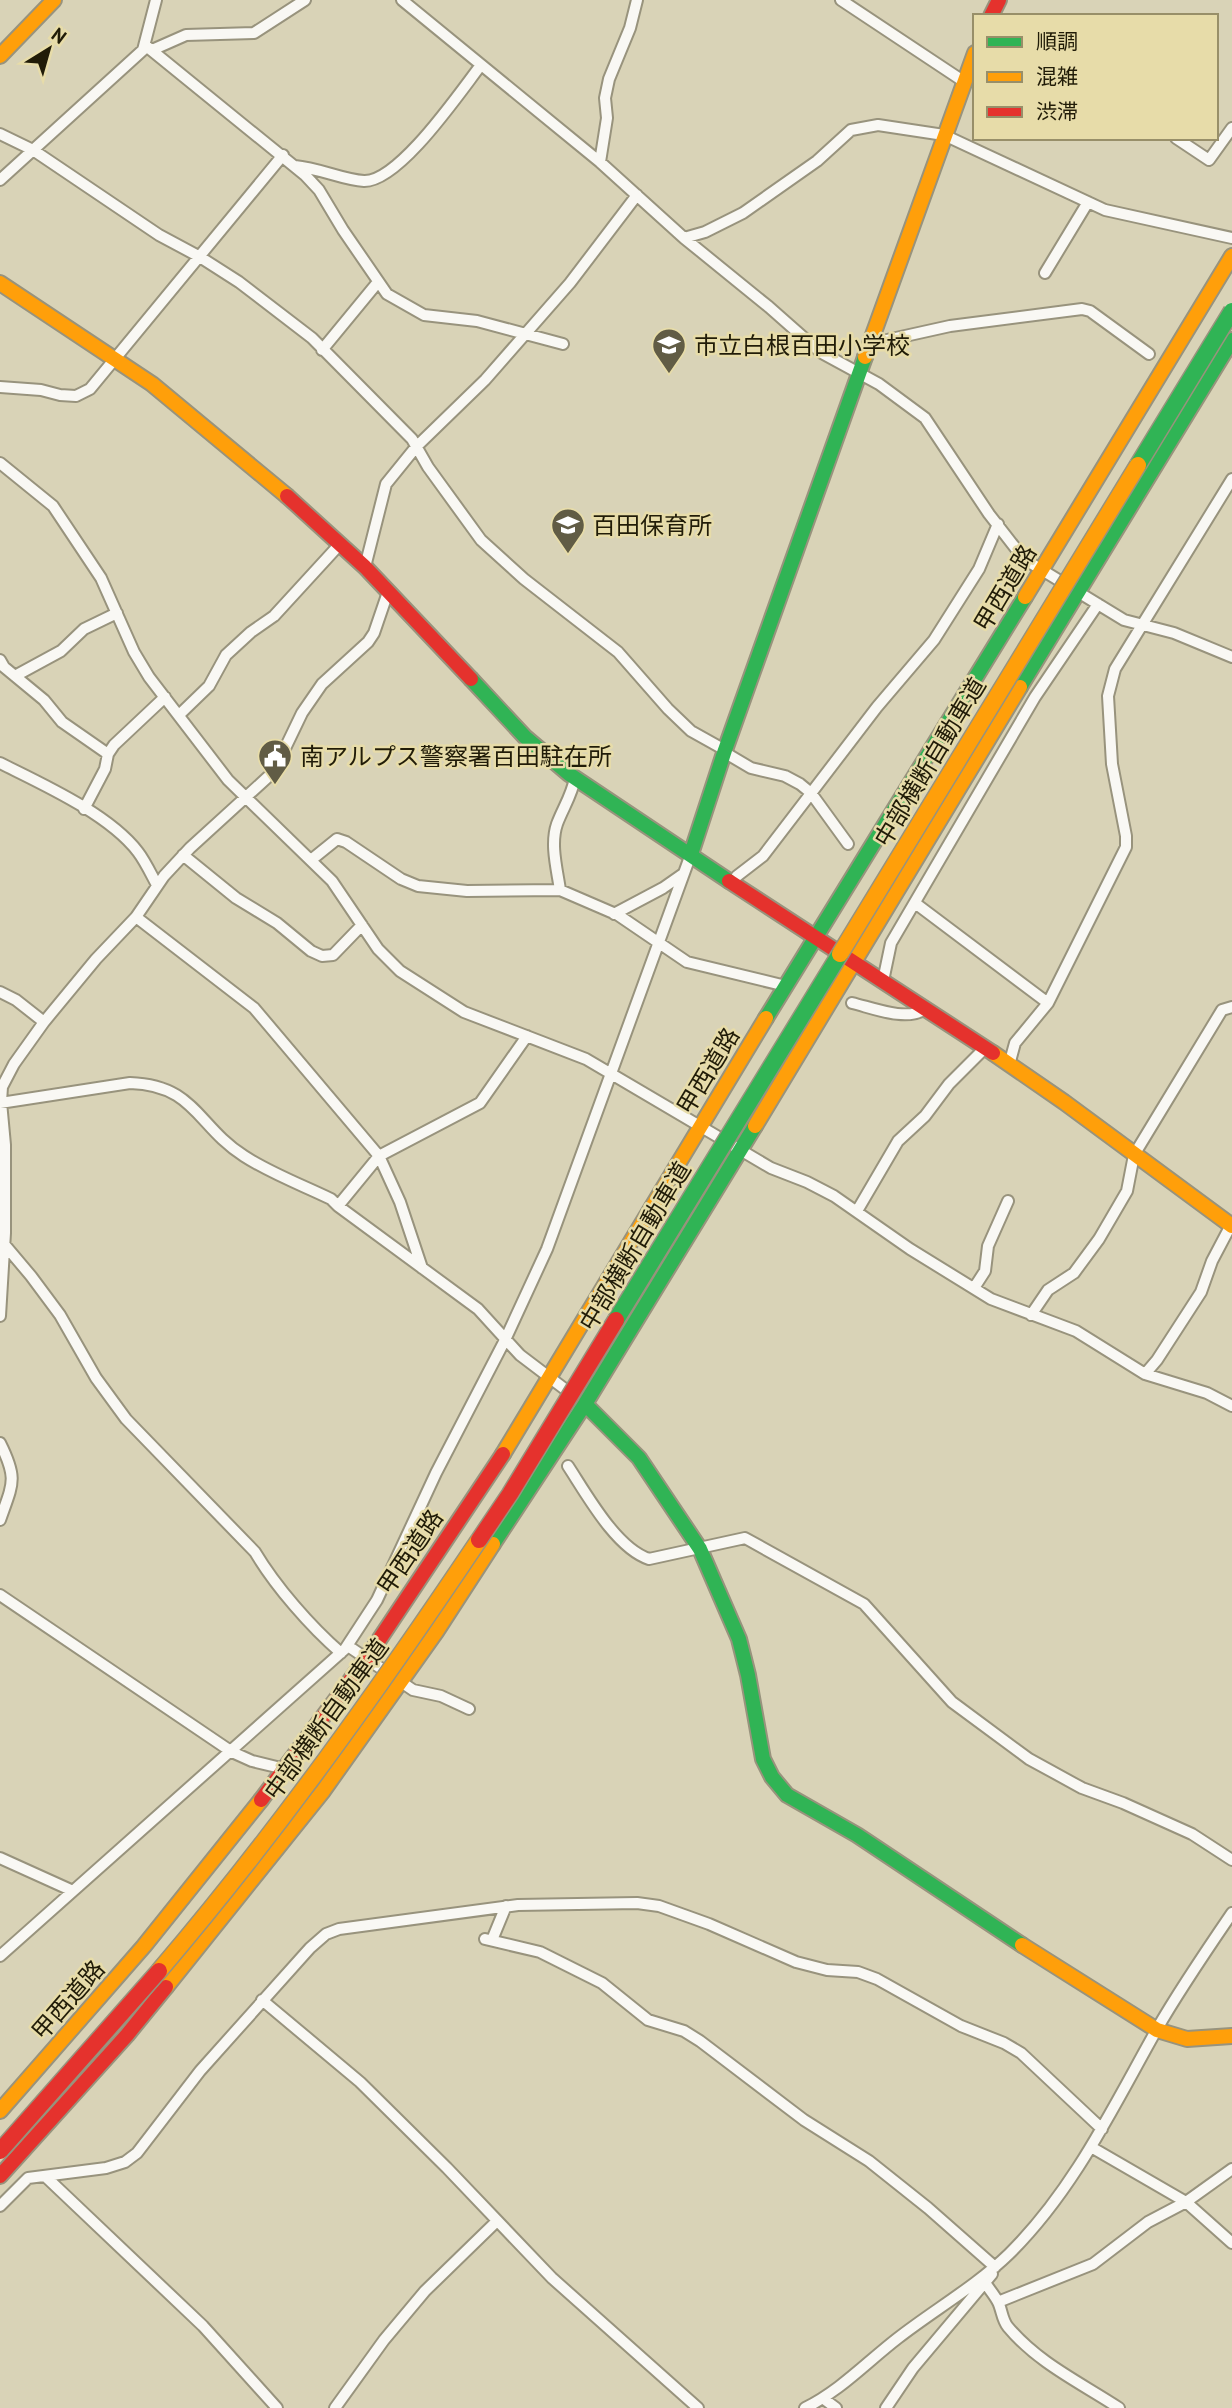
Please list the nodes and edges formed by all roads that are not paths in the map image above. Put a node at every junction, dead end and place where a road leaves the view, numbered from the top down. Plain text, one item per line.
1 (54, 0) edge
2 (156, 0) edge
3 (305, 0) edge
4 (402, 0) edge
5 (637, 0) edge
6 (841, 0) edge
7 (149, 48) junction
8 (0, 56) edge
9 (973, 58) edge
10 (481, 65) junction
11 (963, 81) junction
12 (1232, 128) edge
13 (0, 134) edge
14 (944, 135) junction
15 (1179, 140) edge
16 (33, 150) junction
17 (283, 155) junction
18 (600, 162) junction
19 (295, 166) junction
20 (0, 180) edge
21 (637, 195) junction
22 (1088, 202) junction
23 (684, 238) junction
24 (1232, 238) edge
25 (200, 257) junction
26 (1232, 257) edge
27 (1045, 273) dead end
28 (378, 282) junction
29 (0, 283) edge
30 (1232, 311) edge
31 (1232, 324) edge
32 (523, 334) junction
33 (1232, 340) edge
34 (563, 344) dead end
35 (869, 344) junction
36 (322, 350) junction
37 (1149, 354) dead end
38 (116, 358) junction
39 (859, 372) junction
40 (0, 387) edge
41 (416, 447) junction
42 (0, 463) edge
43 (1232, 479) edge
44 (998, 524) junction
45 (340, 544) junction
46 (365, 567) junction
47 (1042, 571) junction
48 (1078, 591) junction
49 (388, 592) junction
50 (1098, 604) junction
51 (117, 613) junction
52 (1142, 625) junction
53 (1232, 657) edge
54 (1, 666) edge
55 (15, 676) junction
56 (165, 697) junction
57 (179, 715) junction
58 (725, 751) junction
59 (108, 754) junction
60 (0, 763) edge
61 (575, 778) junction
62 (811, 793) junction
63 (244, 797) junction
64 (84, 809) junction
65 (848, 844) dead end
66 (183, 855) junction
67 (691, 855) junction
68 (311, 860) junction
69 (683, 874) junction
70 (732, 883) junction
71 (157, 885) junction
72 (561, 890) junction
73 (915, 903) junction
74 (614, 914) junction
75 (136, 917) junction
76 (362, 925) junction
77 (816, 939) junction
78 (659, 941) junction
79 (855, 963) junction
80 (883, 981) junction
81 (786, 986) junction
82 (0, 992) edge
83 (852, 1003) dead end
84 (1048, 1003) junction
85 (1232, 1006) edge
86 (925, 1009) junction
87 (44, 1022) junction
88 (527, 1036) junction
89 (985, 1048) junction
90 (1009, 1065) junction
91 (611, 1074) junction
92 (0, 1103) edge
93 (700, 1126) junction
94 (741, 1150) junction
95 (1134, 1155) junction
96 (379, 1156) junction
97 (1008, 1201) dead end
98 (338, 1206) junction
99 (857, 1211) junction
100 (1231, 1225) edge
101 (2, 1242) edge
102 (422, 1268) junction
103 (974, 1288) junction
104 (0, 1315) edge
105 (1031, 1315) junction
106 (505, 1340) junction
107 (1145, 1374) junction
108 (551, 1378) junction
109 (585, 1404) junction
110 (1232, 1405) edge
111 (0, 1443) edge
112 (568, 1466) dead end
113 (0, 1520) edge
114 (700, 1549) junction
115 (0, 1595) edge
116 (344, 1650) junction
117 (367, 1658) junction
118 (401, 1683) junction
119 (469, 1709) dead end
120 (232, 1752) junction
121 (285, 1769) junction
122 (0, 1858) edge
123 (1232, 1860) edge
124 (73, 1891) junction
125 (506, 1906) junction
126 (1232, 1913) edge
127 (0, 1956) edge
128 (262, 2000) junction
129 (1157, 2030) junction
130 (1232, 2036) edge
131 (0, 2111) edge
132 (1102, 2129) junction
133 (1091, 2147) junction
134 (0, 2151) edge
135 (0, 2164) edge
136 (1232, 2169) edge
137 (0, 2176) edge
138 (45, 2176) junction
139 (1185, 2202) junction
140 (0, 2206) edge
141 (498, 2221) junction
142 (1232, 2243) edge
143 (1010, 2253) junction
144 (995, 2267) junction
145 (983, 2280) junction
146 (998, 2302) junction
147 (824, 2399) junction
148 (277, 2408) edge
149 (335, 2408) edge
150 (698, 2408) edge
151 (806, 2408) edge
152 (836, 2408) edge
153 (886, 2408) edge
154 (1119, 2408) edge

1 - 8 main road
2 - 7 street
3 - 7 street
4 - 10 street
5 - 18 street
6 - 11 street
7 - 16 street
7 - 17 street
9 - 11 main road
10 - 18 street
10 - 19 street
11 - 14 main road
12 - 15 street
13 - 16 street
14 - 22 street
14 - 23 street
14 - 35 main road
16 - 20 street
16 - 25 street
17 - 19 street
17 - 25 street
18 - 21 street
19 - 28 street
21 - 23 street
21 - 32 street
22 - 24 street
22 - 27 street
23 - 39 street
25 - 36 street
25 - 38 street
26 - 47 main road, 甲西道路
28 - 32 street
28 - 36 street
29 - 38 main road
30 - 134 main road, 中部横断自動車道, bridge
31 - 135 main road, 中部横断自動車道
32 - 34 street
32 - 41 street
33 - 48 main road
35 - 37 street
35 - 39 main road
36 - 41 street
38 - 40 street
38 - 45 main road
39 - 44 street
39 - 58 main road
41 - 46 street
41 - 58 street
42 - 51 street
43 - 52 street
44 - 47 street
44 - 62 street
45 - 46 main road
45 - 57 street
46 - 49 main road
47 - 48 street
47 - 77 main road, 甲西道路
48 - 50 street
48 - 79 main road
49 - 61 main road
49 - 63 street
50 - 52 street
50 - 73 street
51 - 55 street
51 - 56 street
52 - 53 street
52 - 84 street
54 - 55 street
55 - 59 street
56 - 57 street
56 - 59 street
57 - 63 street
58 - 62 street
58 - 67 main road
59 - 64 street
60 - 64 street
61 - 67 main road
61 - 72 street
62 - 65 street
62 - 70 street
63 - 66 street
63 - 68 street
64 - 71 street
66 - 71 street
66 - 76 street
67 - 69 street
67 - 70 main road
68 - 72 street
68 - 76 street
69 - 74 street
69 - 78 street
70 - 77 main road
71 - 75 street
72 - 74 street
73 - 80 street
73 - 84 street
74 - 78 street
75 - 87 street
75 - 96 street
76 - 88 street
77 - 79 main road
77 - 81 main road, 甲西道路
78 - 81 street
78 - 91 street
79 - 80 main road
79 - 94 main road
80 - 86 main road
81 - 93 main road, 甲西道路
82 - 87 street
83 - 86 street
84 - 90 street
85 - 95 street
86 - 89 main road
87 - 92 street
88 - 91 street
88 - 96 street
89 - 90 main road
89 - 99 street
90 - 95 main road
91 - 93 street
91 - 106 street
92 - 98 street
92 - 101 street
93 - 94 street
93 - 108 main road, 甲西道路
94 - 99 street
94 - 109 main road
95 - 100 main road
95 - 105 street
96 - 98 street
96 - 102 street
97 - 103 street
98 - 102 street
99 - 103 street
100 - 107 street
101 - 104 street
101 - 116 street
102 - 106 street
103 - 105 street
105 - 107 street
106 - 108 street
106 - 116 street
107 - 110 street
108 - 109 street
108 - 117 main road, 甲西道路
109 - 114 main road
109 - 118 main road
111 - 113 street
112 - 114 street
114 - 123 street
114 - 129 main road
115 - 120 street
116 - 117 street
116 - 120 street
117 - 118 street
117 - 121 main road, 甲西道路
118 - 119 street
118 - 137 main road
120 - 121 street
120 - 124 street
121 - 131 main road, 甲西道路
122 - 124 street
124 - 127 street
125 - 128 street
125 - 132 street
125 - 144 street
126 - 129 street
128 - 138 street
128 - 141 street
129 - 130 main road
129 - 132 street
132 - 133 street
133 - 139 street
133 - 143 street
136 - 139 street
138 - 140 street
138 - 148 street
139 - 142 street
139 - 146 street
141 - 149 street
141 - 150 street
143 - 144 street
143 - 145 street
144 - 145 street
145 - 146 street
145 - 147 street
145 - 153 street
146 - 154 street
147 - 151 street
147 - 152 street

